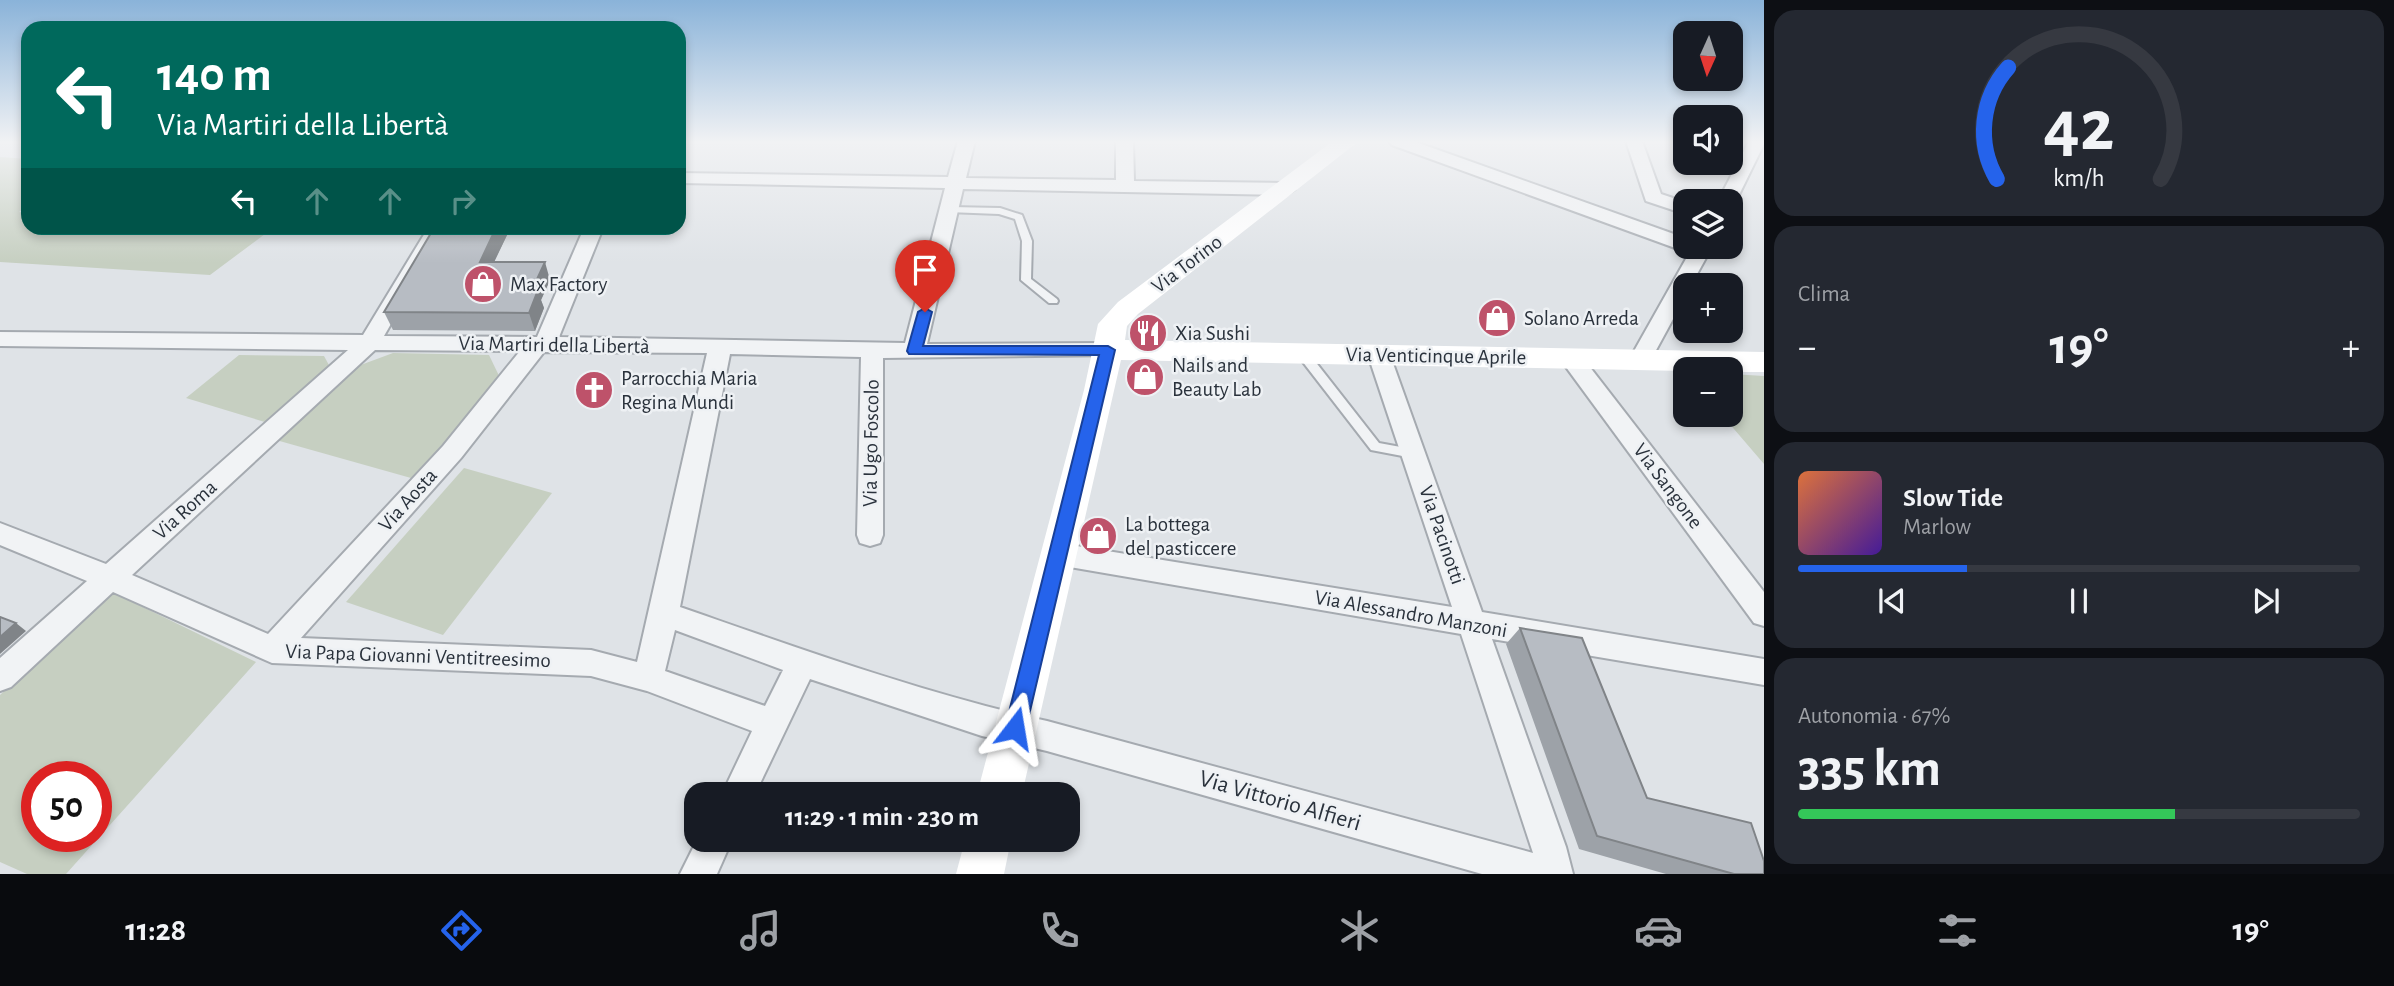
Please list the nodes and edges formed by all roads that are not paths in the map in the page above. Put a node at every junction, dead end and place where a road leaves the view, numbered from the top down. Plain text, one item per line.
1 (890, 182) edge
2 (1125, 182) edge
3 (1295, 182) edge
4 (1512, 182) edge
5 (1648, 182) edge
6 (957, 183) junction
7 (1125, 187) junction
8 (1286, 189) junction
9 (1673, 204) edge
10 (951, 210) junction
11 (433, 235) edge
12 (591, 235) edge
13 (1673, 239) edge
14 (1689, 259) edge
15 (1053, 301) dead end
16 (0, 339) edge
17 (369, 343) junction
18 (541, 345) junction
19 (720, 346) junction
20 (1108, 350) junction
21 (872, 351) junction
22 (914, 351) junction
23 (1303, 354) junction
24 (1379, 355) junction
25 (1571, 358) junction
26 (1640, 360) junction
27 (1764, 362) edge
28 (1413, 453) junction
29 (0, 534) edge
30 (870, 535) dead end
31 (1058, 554) junction
32 (110, 578) junction
33 (664, 614) junction
34 (1764, 614) edge
35 (1473, 625) junction
36 (272, 650) junction
37 (802, 663) junction
38 (1764, 672) edge
39 (0, 677) edge
40 (648, 678) junction
41 (773, 724) junction
42 (1015, 728) junction
43 (744, 782) edge
44 (1002, 782) edge
45 (709, 852) edge
46 (985, 852) edge
47 (698, 874) edge
48 (980, 874) edge
49 (1544, 874) edge
50 (1555, 874) edge

1 - 6 street
2 - 7 street
3 - 8 main road, Via Torino
4 - 13 street
5 - 9 street
6 - 7 street
6 - 10 street
7 - 8 street
8 - 20 main road, Via Torino
10 - 15 lane
10 - 22 street
11 - 17 street, Via Roma
12 - 18 street, Via Aosta
14 - 26 street
16 - 17 street, Via Martiri della Libertà
17 - 18 street, Via Martiri della Libertà
17 - 32 street, Via Roma
18 - 19 street, Via Martiri della Libertà
18 - 36 street, Via Aosta
19 - 21 street, Via Martiri della Libertà
19 - 33 street
20 - 22 street, Via Martiri della Libertà
20 - 23 main road, Via Venticinque Aprile
20 - 31 main road, Via Torino
21 - 22 street, Via Martiri della Libertà
21 - 30 street, Via Ugo Foscolo
23 - 24 main road, Via Venticinque Aprile
23 - 28 lane
24 - 25 main road, Via Venticinque Aprile
24 - 28 street, Via Pacinotti
25 - 26 main road, Via Venticinque Aprile
25 - 34 street, Via Sangone
26 - 27 main road, Via Venticinque Aprile
28 - 35 street, Via Pacinotti
29 - 32 street, Via Papa Giovanni Ventitreesimo
31 - 35 street, Via Alessandro Manzoni
31 - 42 main road, Via Torino
32 - 36 street, Via Papa Giovanni Ventitreesimo
32 - 39 street, Via Roma
33 - 37 street
33 - 40 street
35 - 38 street, Via Alessandro Manzoni
35 - 50 street, Via Pacinotti
36 - 40 street, Via Papa Giovanni Ventitreesimo
37 - 41 street
37 - 42 street
40 - 41 street, Via Papa Giovanni Ventitreesimo
41 - 43 street
42 - 44 main road, Via Torino
42 - 49 street, Via Vittorio Alfieri
45 - 47 street
46 - 48 main road

